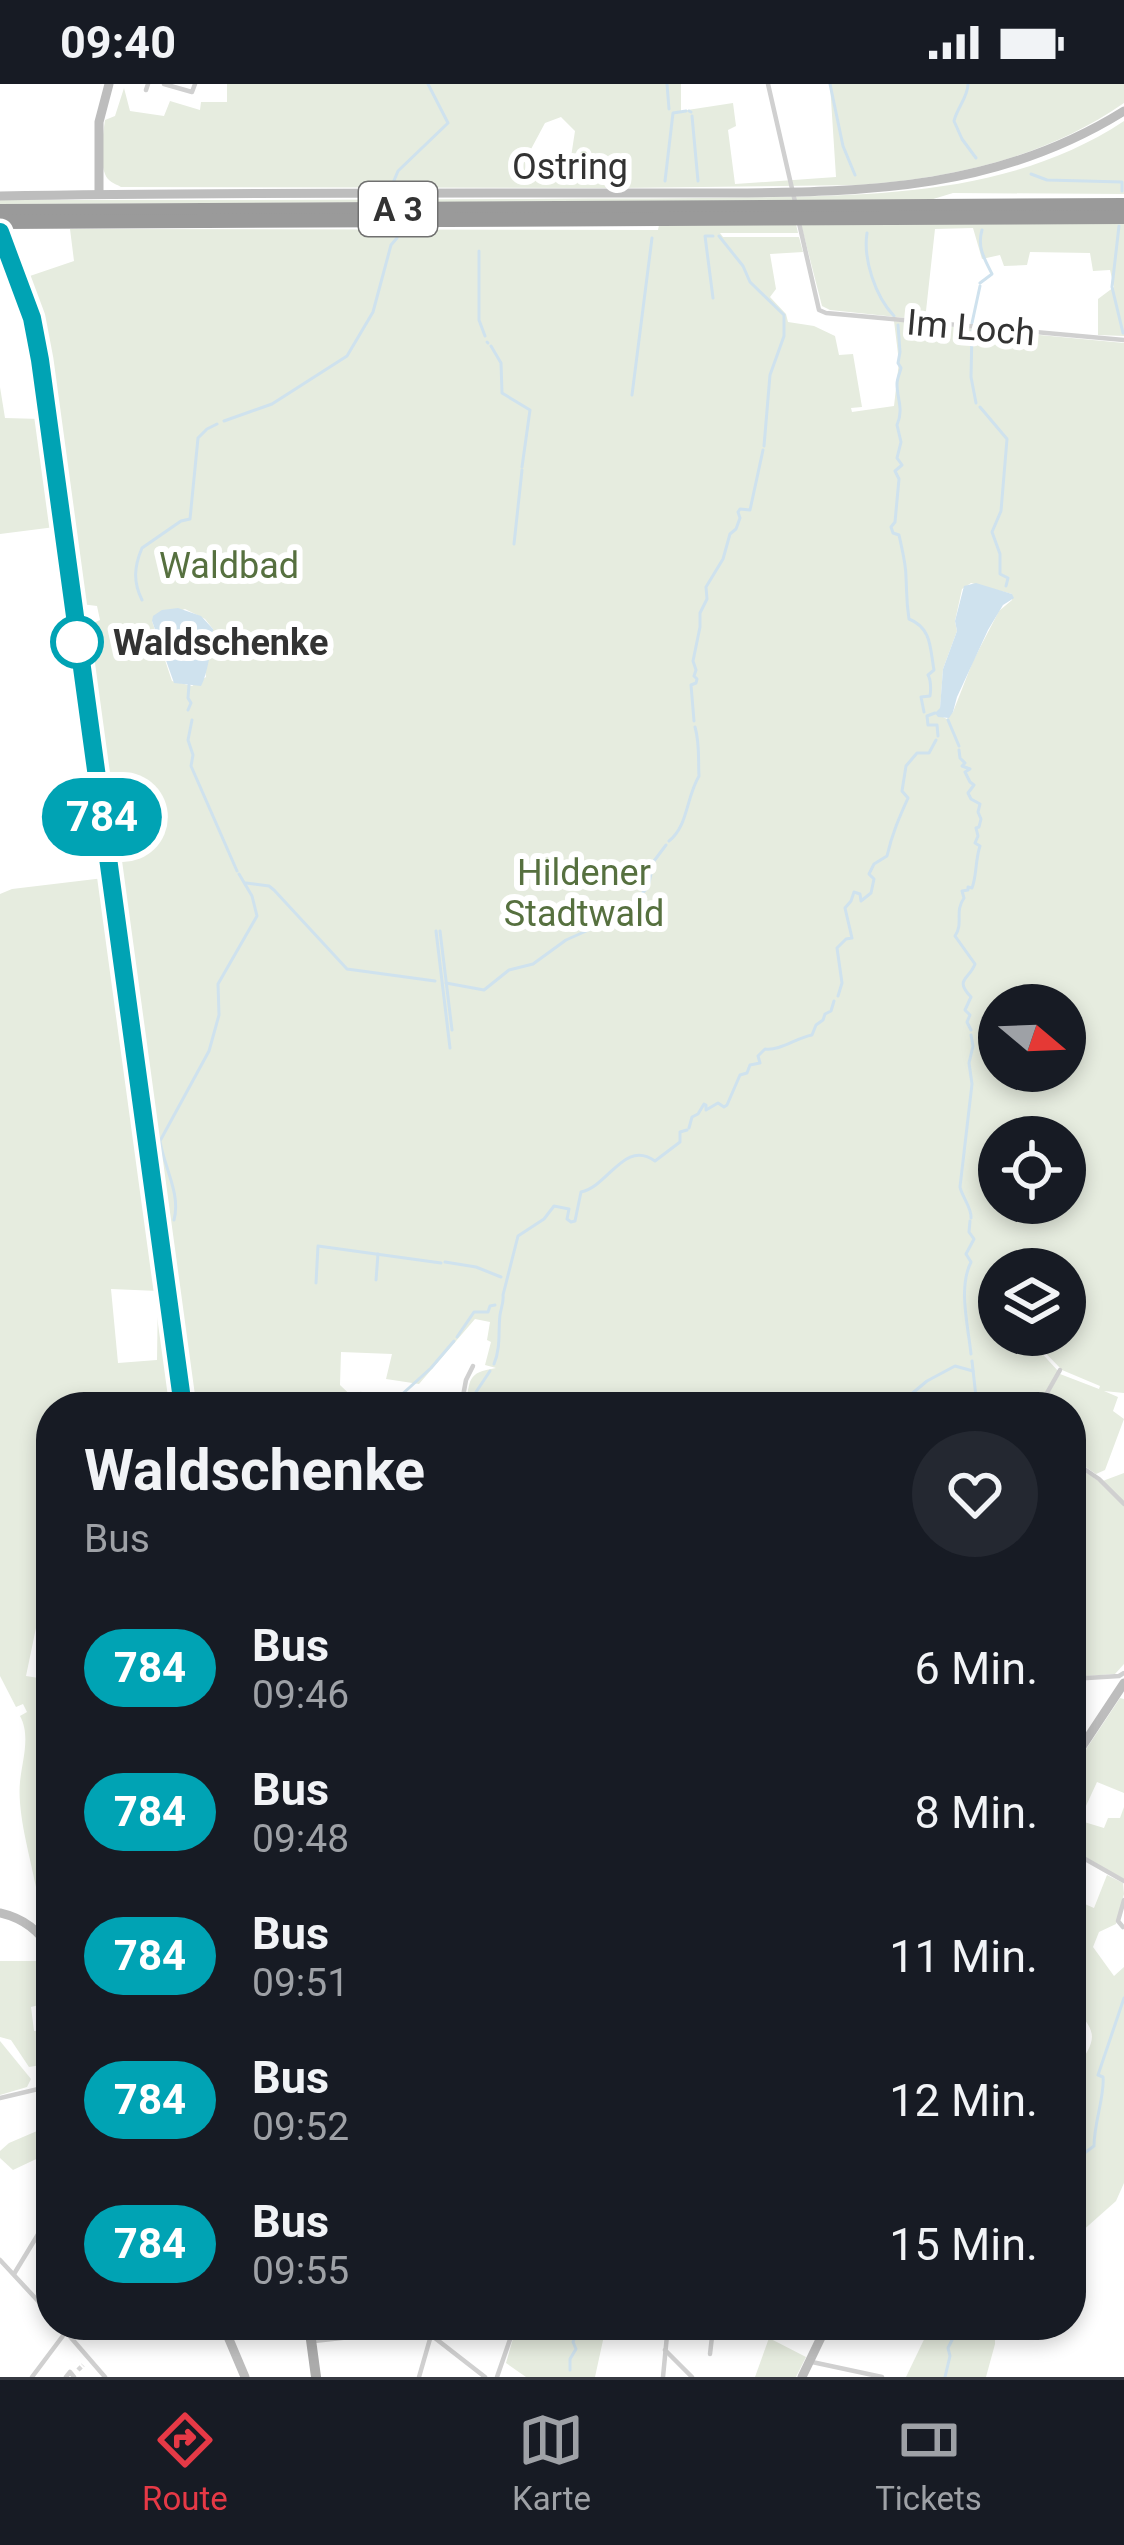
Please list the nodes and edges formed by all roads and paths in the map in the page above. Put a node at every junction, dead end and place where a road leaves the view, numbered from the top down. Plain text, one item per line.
1 (109, 84) edge
2 (164, 84) edge
3 (195, 84) edge
4 (768, 84) edge
5 (1124, 111) edge
6 (98, 172) junction
7 (99, 194) junction
8 (138, 194) junction
9 (1124, 205) edge
10 (796, 206) junction
11 (3, 213) edge
12 (1124, 217) edge
13 (1124, 340) edge
14 (473, 1366) dead end
15 (1060, 1370) dead end
16 (181, 1392) edge
17 (464, 1392) edge
18 (1048, 1392) edge
19 (1086, 1470) edge
20 (1124, 1504) edge
21 (1124, 1673) edge
22 (1086, 1678) edge
23 (1124, 1683) edge
24 (1086, 1740) edge
25 (1086, 1859) edge
26 (1124, 1881) edge
27 (1124, 1900) edge
28 (0, 1913) edge
29 (1123, 1927) edge
30 (36, 1932) edge
31 (36, 2090) edge
32 (0, 2098) edge
33 (36, 2237) edge
34 (0, 2260) edge
35 (14, 2273) junction
36 (36, 2298) edge
37 (56, 2340) edge
38 (69, 2340) edge
39 (229, 2340) edge
40 (328, 2340) edge
41 (430, 2340) edge
42 (445, 2340) edge
43 (510, 2340) edge
44 (666, 2340) edge
45 (712, 2340) edge
46 (820, 2340) edge
47 (311, 2342) joint
48 (665, 2350) junction
49 (710, 2354) dead end
50 (809, 2362) junction
51 (78, 2370) edge
52 (857, 2373) edge
53 (32, 2377) edge
54 (105, 2377) edge
55 (245, 2377) edge
56 (316, 2377) edge
57 (419, 2377) edge
58 (484, 2377) edge
59 (497, 2377) edge
60 (663, 2377) edge
61 (692, 2377) edge
62 (802, 2377) edge
63 (882, 2377) edge

1 - 6 main road
2 - 3 street
4 - 13 street, Im Loch
5 - 10 main road, Ostring
6 - 7 main road
6 - 8 main road
7 - 8 main road, Ostring
7 - 11 main road, Ostring
8 - 10 main road, Ostring
9 - 10 highway, A 3
10 - 11 highway, A 3
10 - 12 highway, A 3
11 - 16 main road
14 - 17 street
15 - 18 street
19 - 20 street
21 - 22 street
23 - 24 main road
25 - 26 street
27 - 29 street
28 - 30 main road
31 - 32 street
33 - 35 street
34 - 35 street
35 - 36 street
37 - 53 street
38 - 51 street
39 - 55 main road
40 - 47 street
41 - 57 street
42 - 58 street
43 - 59 street
44 - 48 street
45 - 49 street
46 - 50 main road
47 - 56 main road
48 - 60 street
48 - 61 street
50 - 52 street
50 - 62 main road
51 - 54 street
52 - 63 street

